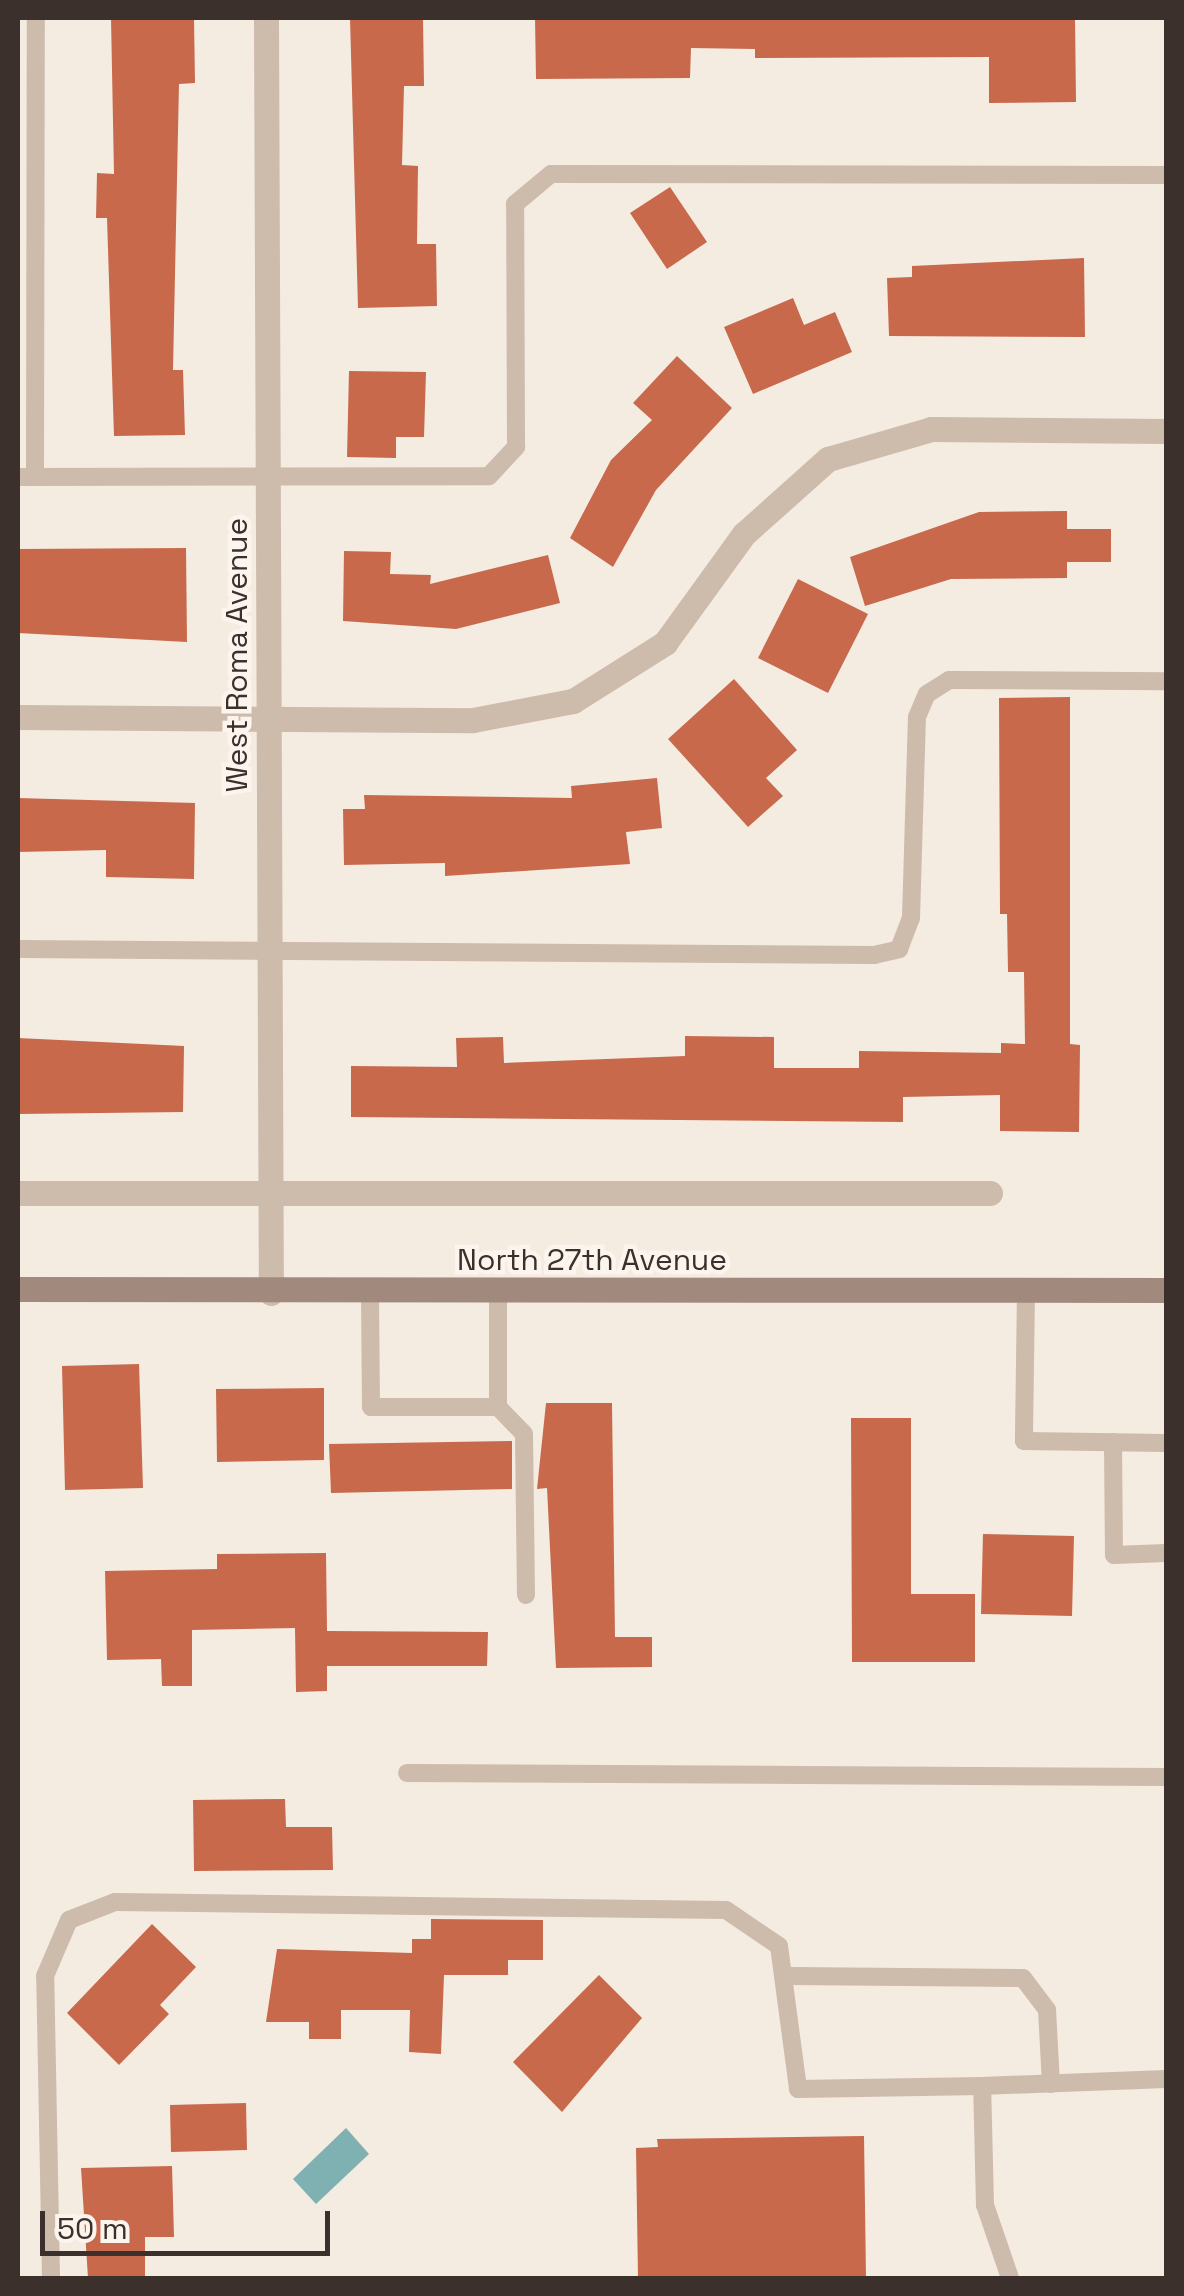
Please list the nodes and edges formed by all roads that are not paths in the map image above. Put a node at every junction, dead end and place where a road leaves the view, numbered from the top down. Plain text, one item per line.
1 (36, 18) edge
2 (266, 18) edge
3 (1166, 176) edge
4 (1166, 431) edge
5 (26, 477) edge
6 (270, 478) junction
7 (1166, 681) edge
8 (18, 717) edge
9 (270, 719) junction
10 (18, 949) edge
11 (268, 952) junction
12 (18, 1192) edge
13 (990, 1193) dead end
14 (271, 1194) junction
15 (18, 1290) edge
16 (1166, 1290) edge
17 (1026, 1291) junction
18 (498, 1292) junction
19 (270, 1293) junction
20 (370, 1293) junction
21 (498, 1406) junction
22 (1113, 1442) junction
23 (1166, 1442) edge
24 (1166, 1553) edge
25 (526, 1595) dead end
26 (408, 1773) dead end
27 (1166, 1777) edge
28 (790, 1976) junction
29 (1166, 2078) edge
30 (1050, 2084) junction
31 (982, 2086) junction
32 (50, 2278) edge
33 (1010, 2278) edge

1 - 5 lane
2 - 6 street, West Roma Avenue
3 - 6 lane
4 - 9 street
5 - 6 lane
6 - 9 street, West Roma Avenue
7 - 11 lane
8 - 9 street
9 - 11 street, West Roma Avenue
10 - 11 lane
11 - 14 street, West Roma Avenue
12 - 14 street
13 - 14 street
14 - 19 street, West Roma Avenue
15 - 19 main road, North 27th Avenue
16 - 17 main road, North 27th Avenue
17 - 18 main road, North 27th Avenue
17 - 22 lane
18 - 20 main road, North 27th Avenue
18 - 21 lane
19 - 20 main road, North 27th Avenue
20 - 21 lane
21 - 25 lane
22 - 23 lane
22 - 24 lane
26 - 27 lane
28 - 30 lane
28 - 31 lane
28 - 32 lane
29 - 30 lane
30 - 31 lane
31 - 33 lane

